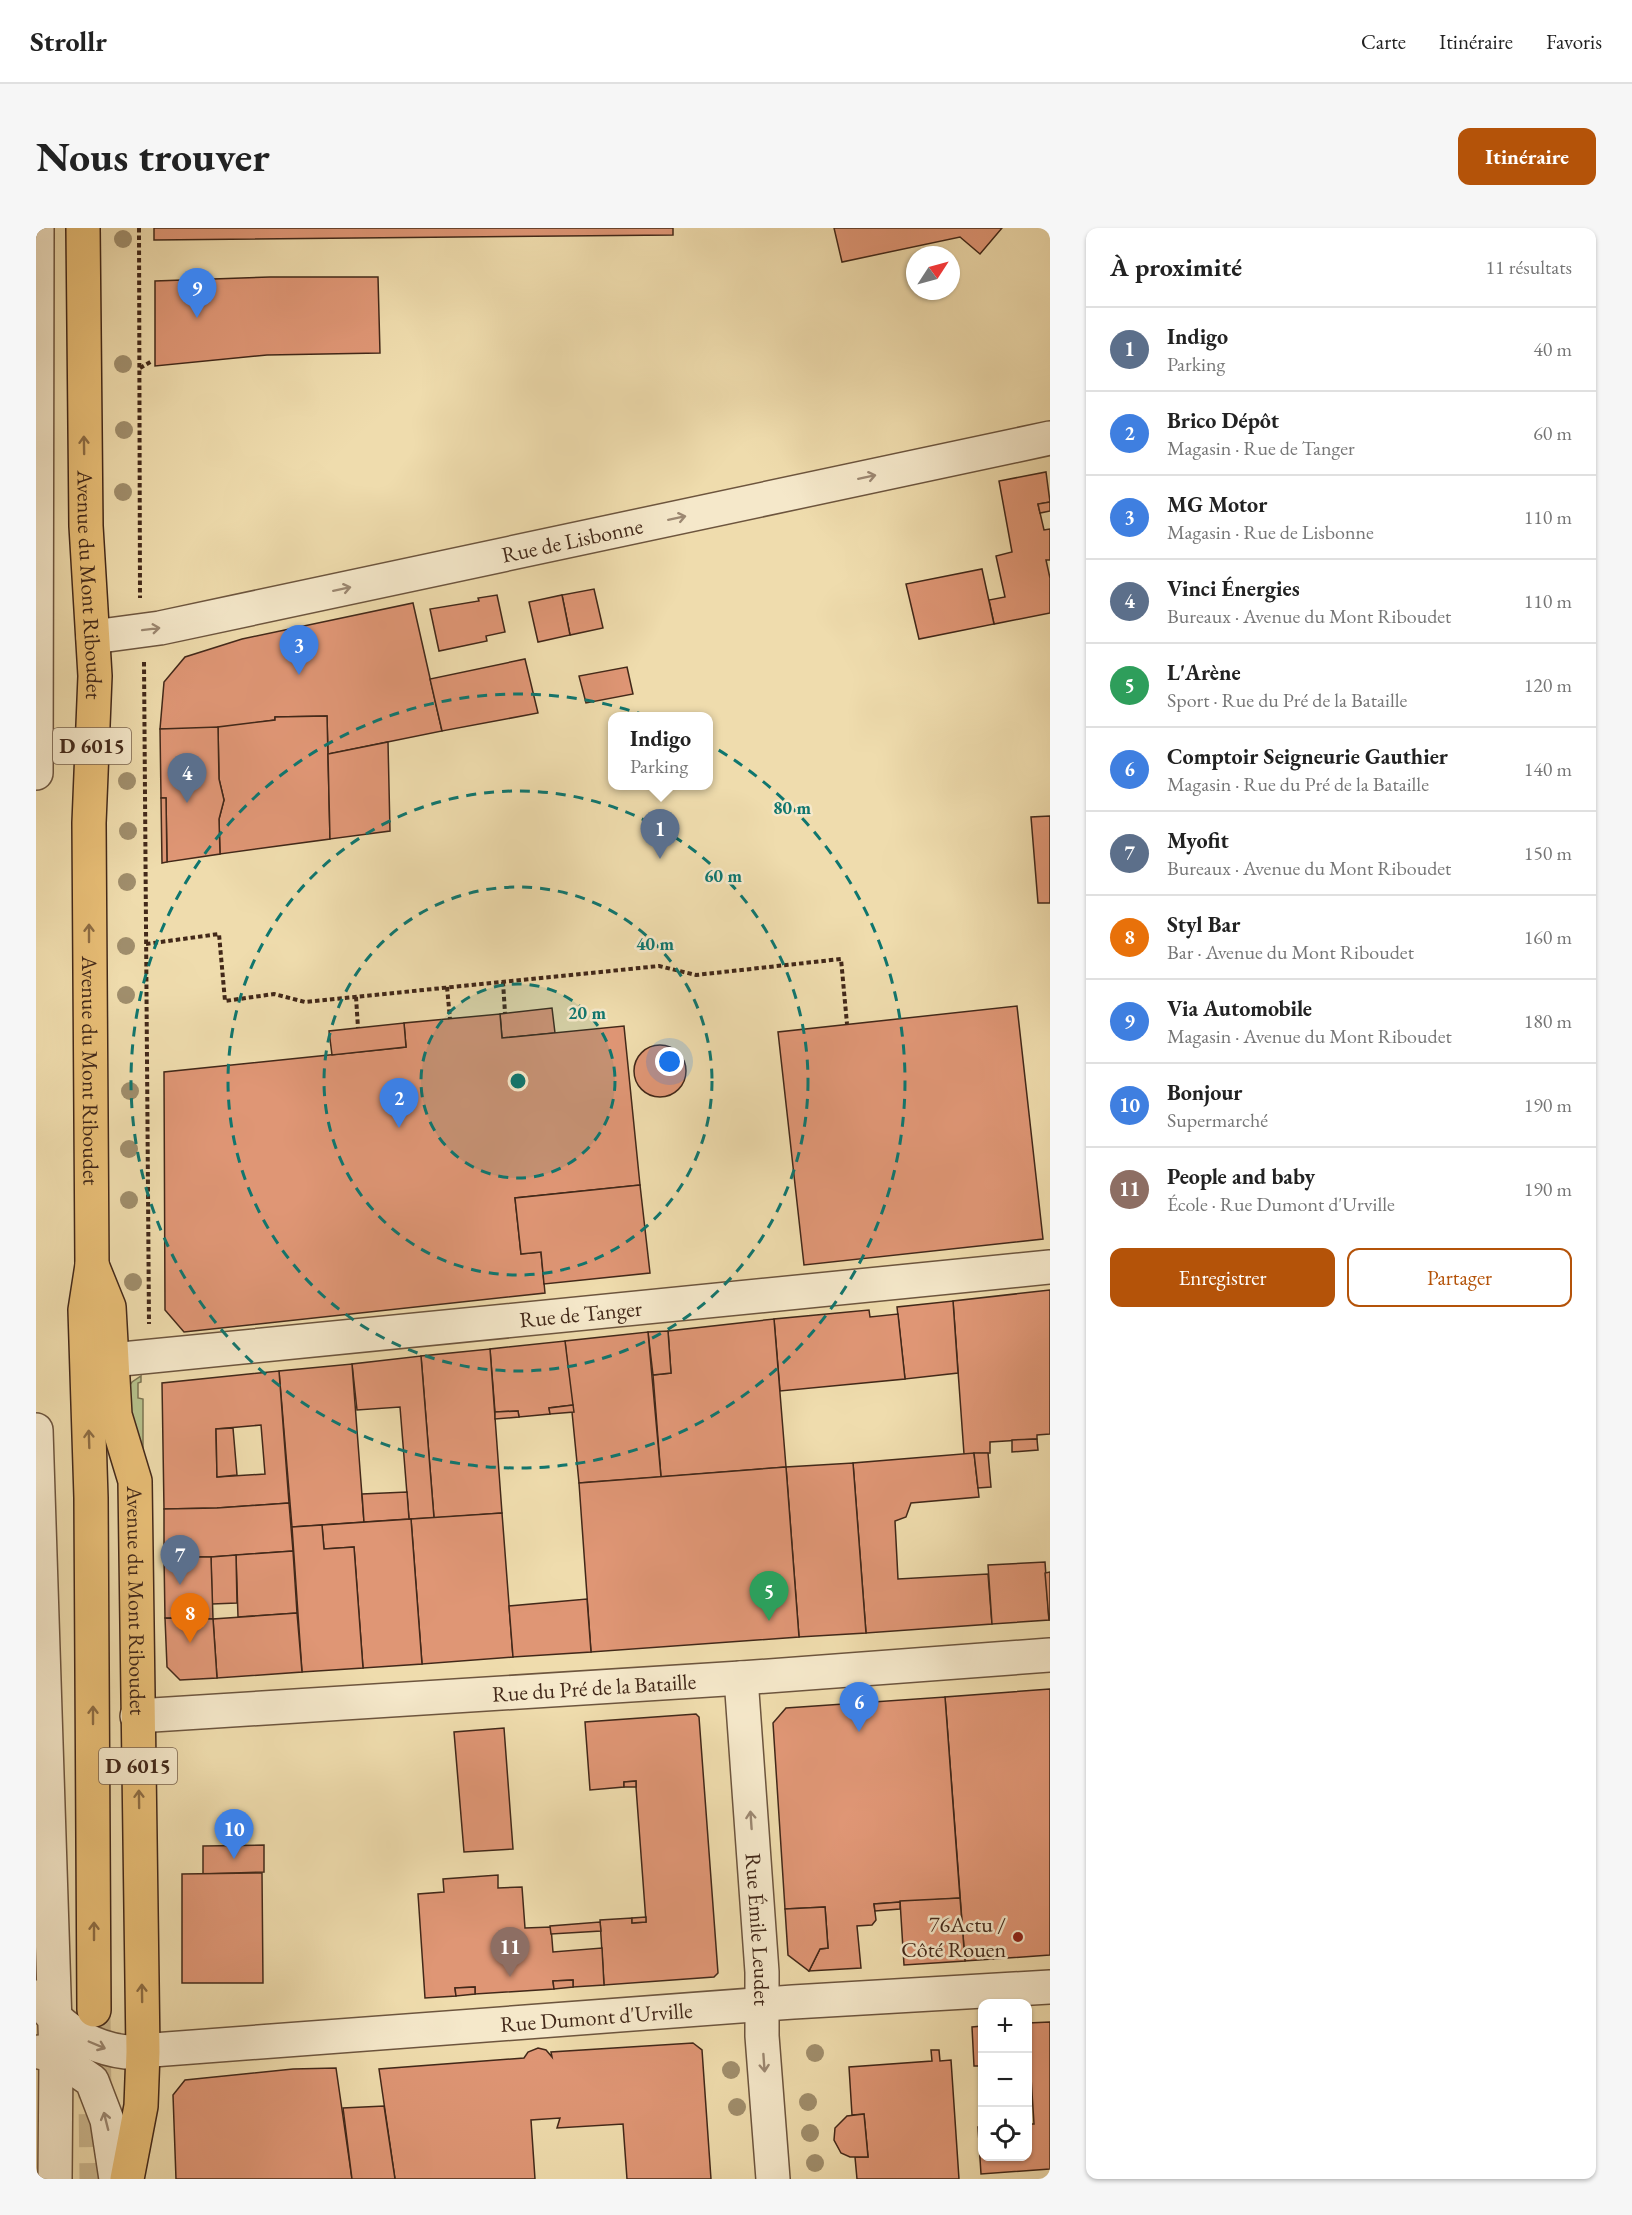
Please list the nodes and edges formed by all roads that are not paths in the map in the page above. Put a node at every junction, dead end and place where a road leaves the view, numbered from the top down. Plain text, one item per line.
1 (37, 228) edge
2 (83, 228) edge
3 (1050, 438) edge
4 (93, 638) junction
5 (36, 773) edge
6 (92, 1265) junction
7 (1050, 1267) edge
8 (112, 1360) junction
9 (36, 1430) edge
10 (1050, 1655) edge
11 (741, 1678) junction
12 (137, 1716) junction
13 (1050, 1986) edge
14 (764, 2004) junction
15 (45, 2008) edge
16 (94, 2010) tunnel mouth
17 (143, 2052) junction
18 (46, 2054) edge
19 (55, 2179) edge
20 (116, 2179) edge
21 (127, 2179) edge
22 (773, 2179) edge

1 - 5 street
4 -> 2 main road, Avenue du Mont Riboudet / D 6015
4 -> 3 street, Rue de Lisbonne
6 -> 4 main road, Avenue du Mont Riboudet / D 6015
6 - 8 main road, Avenue du Mont Riboudet / D 6015
16 -> 6 main road, Avenue du Mont Riboudet / D 6015
7 - 8 street, Rue de Tanger
8 - 12 main road, Avenue du Mont Riboudet / D 6015
9 - 15 street
10 - 11 street, Rue du Pré de la Bataille
11 - 12 street, Rue du Pré de la Bataille
14 -> 11 street, Rue Émile Leudet
17 -> 12 main road, Avenue du Mont Riboudet / D 6015
13 - 14 street, Rue Dumont d'Urville
14 - 17 street, Rue Dumont d'Urville
14 -> 22 street, Rue Émile Leudet
15 -> 17 street
15 - 18 street
17 - 21 main road, Avenue du Mont Riboudet / D 6015
18 - 19 street
20 -> 18 street

